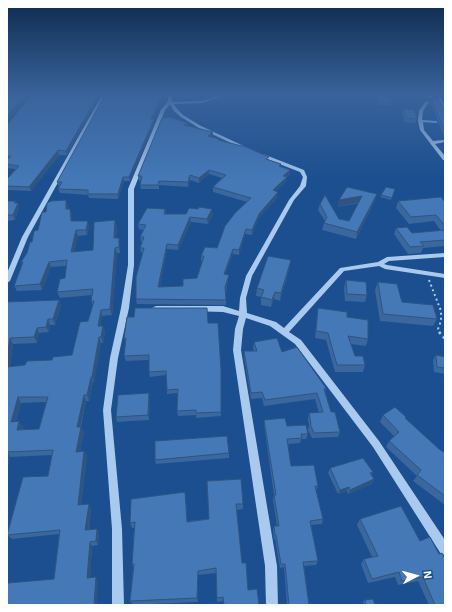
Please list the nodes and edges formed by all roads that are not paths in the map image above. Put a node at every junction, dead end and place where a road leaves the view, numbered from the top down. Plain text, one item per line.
1 (88, 124) edge
2 (159, 124) edge
3 (194, 124) edge
4 (421, 124) edge
5 (443, 140) dead end
6 (432, 143) junction
7 (445, 159) edge
8 (445, 255) edge
9 (380, 264) junction
10 (445, 276) edge
11 (7, 281) edge
12 (148, 308) edge
13 (243, 315) junction
14 (284, 332) junction
15 (445, 550) edge
16 (118, 605) edge
17 (272, 605) edge

1 - 11 street
2 - 16 street
3 - 13 street
4 - 6 street
5 - 6 street
6 - 7 street
8 - 9 street
9 - 10 street
9 - 14 street
12 - 13 street
13 - 14 street
13 - 17 street
14 - 15 street

